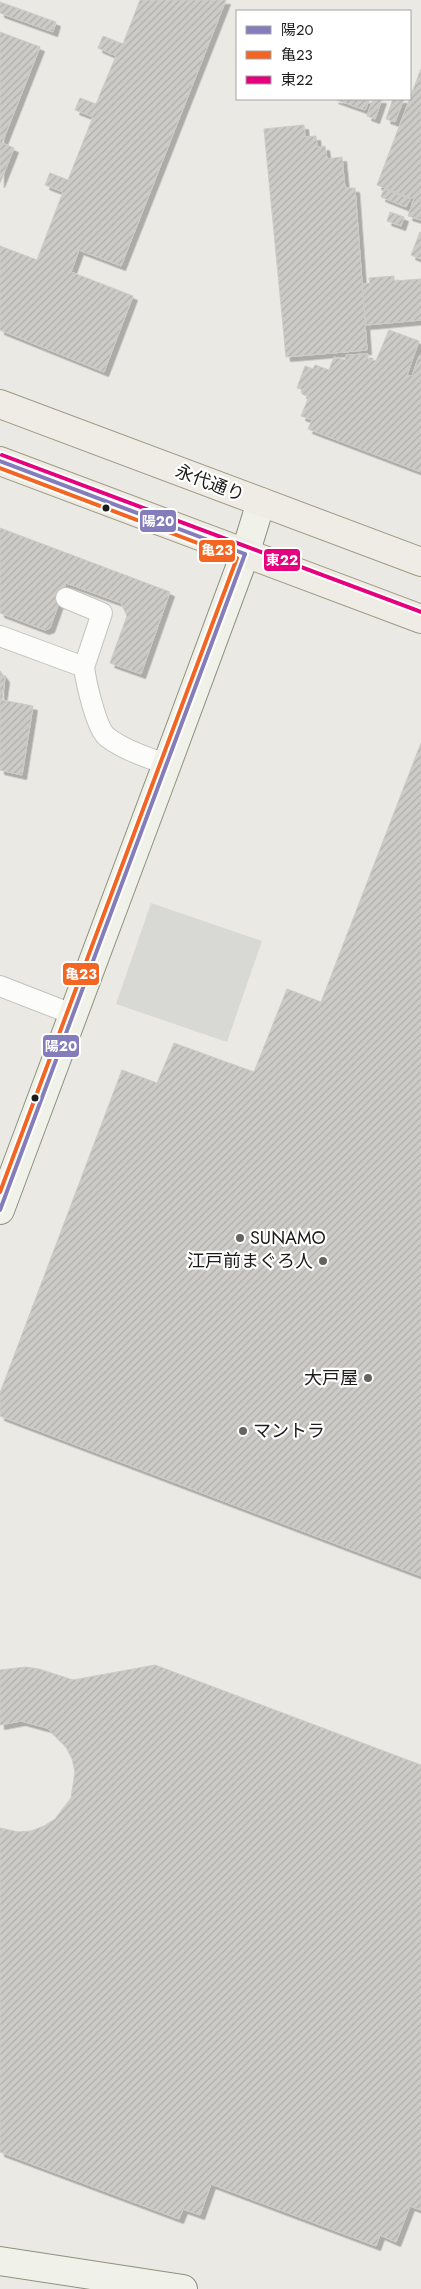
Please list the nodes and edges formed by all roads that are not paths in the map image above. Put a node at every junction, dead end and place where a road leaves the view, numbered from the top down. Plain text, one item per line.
1 (0, 404) edge
2 (0, 461) edge
3 (261, 502) junction
4 (245, 554) junction
5 (421, 562) edge
6 (66, 598) dead end
7 (421, 619) edge
8 (0, 636) edge
9 (84, 668) junction
10 (167, 764) junction
11 (0, 986) edge
12 (72, 1014) junction
13 (0, 1210) edge
14 (0, 2261) edge
15 (183, 2289) edge

1 - 3 main road, 永代通り
2 - 4 main road
3 - 4 street
3 - 5 main road, 永代通り
4 - 7 main road
4 - 10 street
6 - 9 lane
8 - 9 lane
9 - 10 lane
10 - 12 street
11 - 12 lane
12 - 13 street
14 - 15 street

